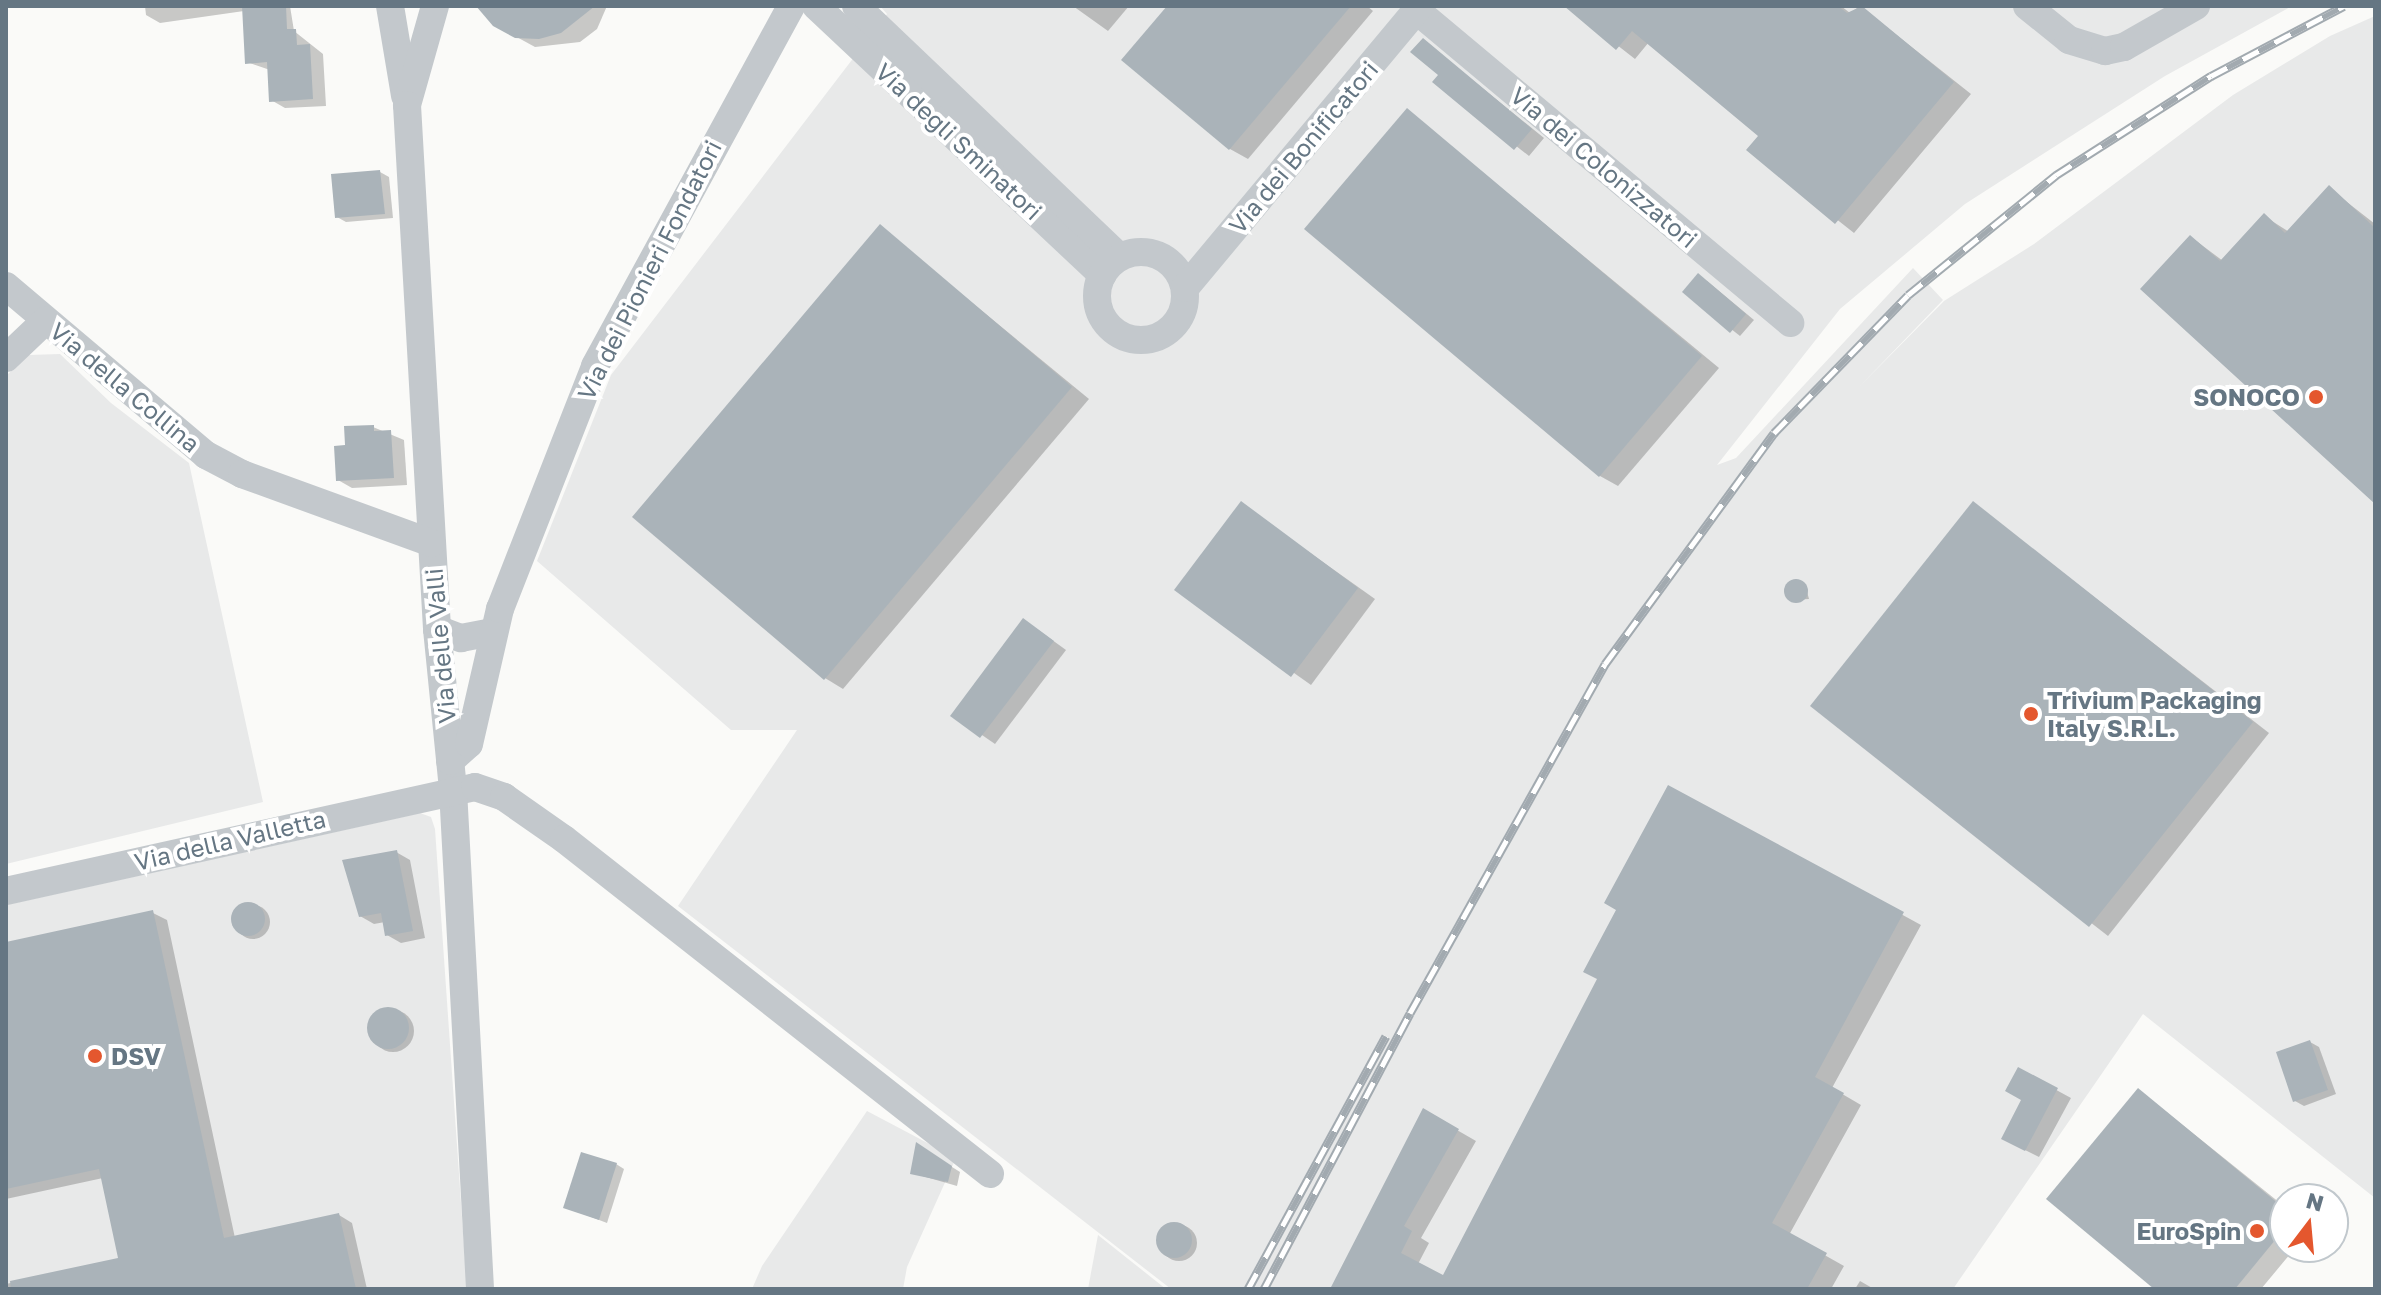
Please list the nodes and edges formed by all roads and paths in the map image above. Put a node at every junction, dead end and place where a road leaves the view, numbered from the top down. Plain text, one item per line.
1 (390, 6) edge
2 (435, 6) edge
3 (791, 6) edge
4 (816, 6) edge
5 (856, 6) edge
6 (2027, 6) edge
7 (2196, 6) edge
8 (1418, 8) edge
9 (407, 105) junction
10 (1111, 266) junction
11 (6, 286) edge
12 (1185, 288) junction
13 (45, 321) junction
14 (1791, 323) dead end
15 (6, 358) edge
16 (432, 543) junction
17 (437, 629) junction
18 (492, 632) junction
19 (450, 761) junction
20 (453, 790) junction
21 (6, 891) edge
22 (990, 1174) dead end
23 (480, 1289) edge

1 - 9 street
2 - 9 street, Via delle Valli
3 - 18 street, Via dei Pionieri Fondatori
4 - 10 street, Via degli Sminatori
5 - 10 street, Via degli Sminatori
6 - 7 street
8 - 12 street, Via dei Bonificatori
8 - 14 street, Via dei Colonizzatori
9 - 16 street, Via delle Valli
10 - 12 street
10 - 12 street
11 - 13 street, Via della Collina
13 - 15 street
13 - 16 street, Via della Collina
16 - 17 street, Via delle Valli
17 - 18 street
17 - 19 street, Via delle Valli
18 - 19 street, Via dei Pionieri Fondatori
19 - 20 street, Via delle Valli
20 - 21 street, Via della Valletta
20 - 22 street, Via della Valletta
20 - 23 street, Via delle Valli

